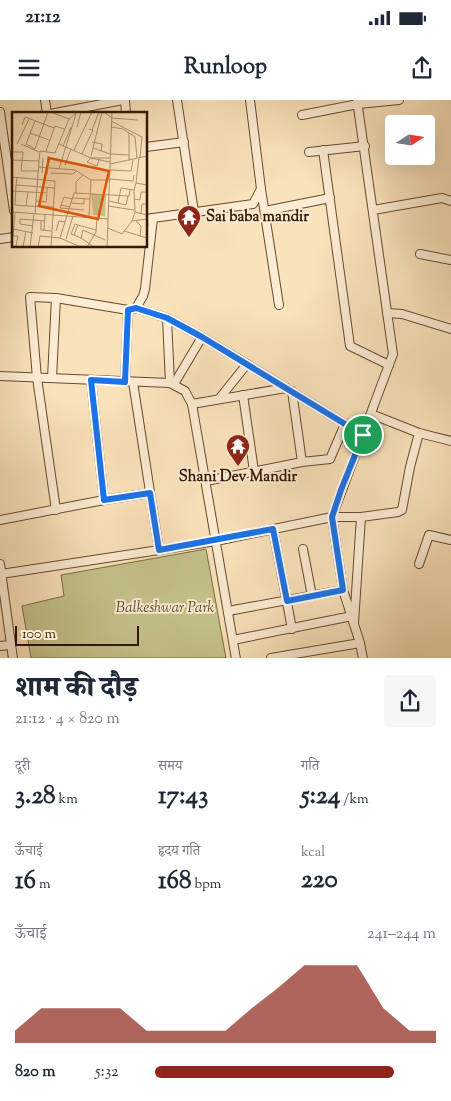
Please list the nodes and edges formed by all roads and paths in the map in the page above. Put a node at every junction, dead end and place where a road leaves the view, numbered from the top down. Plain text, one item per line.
1 (124, 100) edge
2 (177, 100) edge
3 (250, 100) edge
4 (399, 100) edge
5 (358, 102) edge
6 (0, 112) edge
7 (59, 112) edge
8 (302, 115) dead end
9 (184, 142) junction
10 (364, 146) junction
11 (148, 147) edge
12 (323, 150) junction
13 (308, 152) dead end
14 (11, 168) edge
15 (12, 182) edge
16 (261, 189) junction
17 (330, 198) junction
18 (451, 201) edge
19 (373, 210) junction
20 (265, 211) junction
21 (194, 212) junction
22 (150, 218) edge
23 (148, 246) edge
24 (148, 248) edge
25 (420, 254) dead end
26 (451, 260) edge
27 (56, 298) junction
28 (279, 305) dead end
29 (132, 309) junction
30 (387, 313) junction
31 (167, 318) junction
32 (451, 330) edge
33 (202, 337) junction
34 (247, 364) junction
35 (390, 365) junction
36 (0, 376) edge
37 (37, 378) junction
38 (52, 378) junction
39 (91, 380) junction
40 (129, 382) junction
41 (172, 383) junction
42 (289, 389) junction
43 (242, 395) junction
44 (219, 399) junction
45 (192, 404) junction
46 (371, 414) junction
47 (345, 424) junction
48 (419, 433) junction
49 (363, 435) junction
50 (451, 441) edge
51 (302, 462) junction
52 (254, 472) junction
53 (206, 481) junction
54 (150, 493) junction
55 (104, 500) junction
56 (56, 510) junction
57 (332, 517) junction
58 (361, 517) junction
59 (0, 520) edge
60 (273, 529) junction
61 (451, 540) edge
62 (216, 541) junction
63 (303, 549) dead end
64 (159, 550) junction
65 (0, 564) edge
66 (419, 564) dead end
67 (1, 574) junction
68 (343, 590) junction
69 (312, 596) junction
70 (287, 601) junction
71 (228, 612) junction
72 (353, 619) junction
73 (292, 629) junction
74 (233, 640) junction
75 (360, 643) junction
76 (10, 645) junction
77 (0, 646) edge
78 (13, 658) edge
79 (236, 658) edge
80 (271, 658) edge
81 (363, 658) edge

1 - 7 street
2 - 9 street
3 - 16 street
4 - 5 street
5 - 8 street
5 - 10 street
6 - 14 street
9 - 11 street
9 - 21 street
10 - 12 street
10 - 19 street
12 - 13 street
12 - 17 street
14 - 15 street
16 - 20 street
16 - 21 street
17 - 20 street
17 - 35 street
18 - 19 street
19 - 30 street
20 - 28 street
21 - 22 street
22 - 23 street
24 - 29 street
25 - 26 street
27 - 29 street
27 - 37 street
27 - 38 street
29 - 31 street
29 - 40 street
30 - 32 street
30 - 35 street
31 - 33 street
31 - 41 street
33 - 34 street
33 - 41 street
34 - 42 street
34 - 44 street
35 - 46 street
36 - 37 street
37 - 38 street
37 - 56 street
38 - 39 street
39 - 40 street
39 - 55 street
40 - 41 street
40 - 54 street
41 - 45 street
42 - 43 street
42 - 47 street
42 - 51 street
43 - 44 street
43 - 52 street
44 - 45 street
45 - 53 street
46 - 48 street
46 - 49 street
47 - 49 street
47 - 51 street
48 - 50 street
48 - 58 street
49 - 57 street
51 - 52 street
52 - 53 street
53 - 62 street
54 - 55 street
54 - 64 street
55 - 56 street
56 - 59 street
57 - 58 street
57 - 60 street
57 - 68 street
58 - 72 street
60 - 62 street
60 - 70 street
61 - 66 street
62 - 64 street
62 - 71 street
63 - 69 street
64 - 67 street
65 - 67 street
67 - 76 street
68 - 69 street
68 - 72 street
69 - 70 street
70 - 71 street
70 - 73 street
71 - 74 street
72 - 73 street
72 - 75 street
73 - 74 street
74 - 79 street
75 - 80 street
75 - 81 street
76 - 77 street
76 - 78 street

